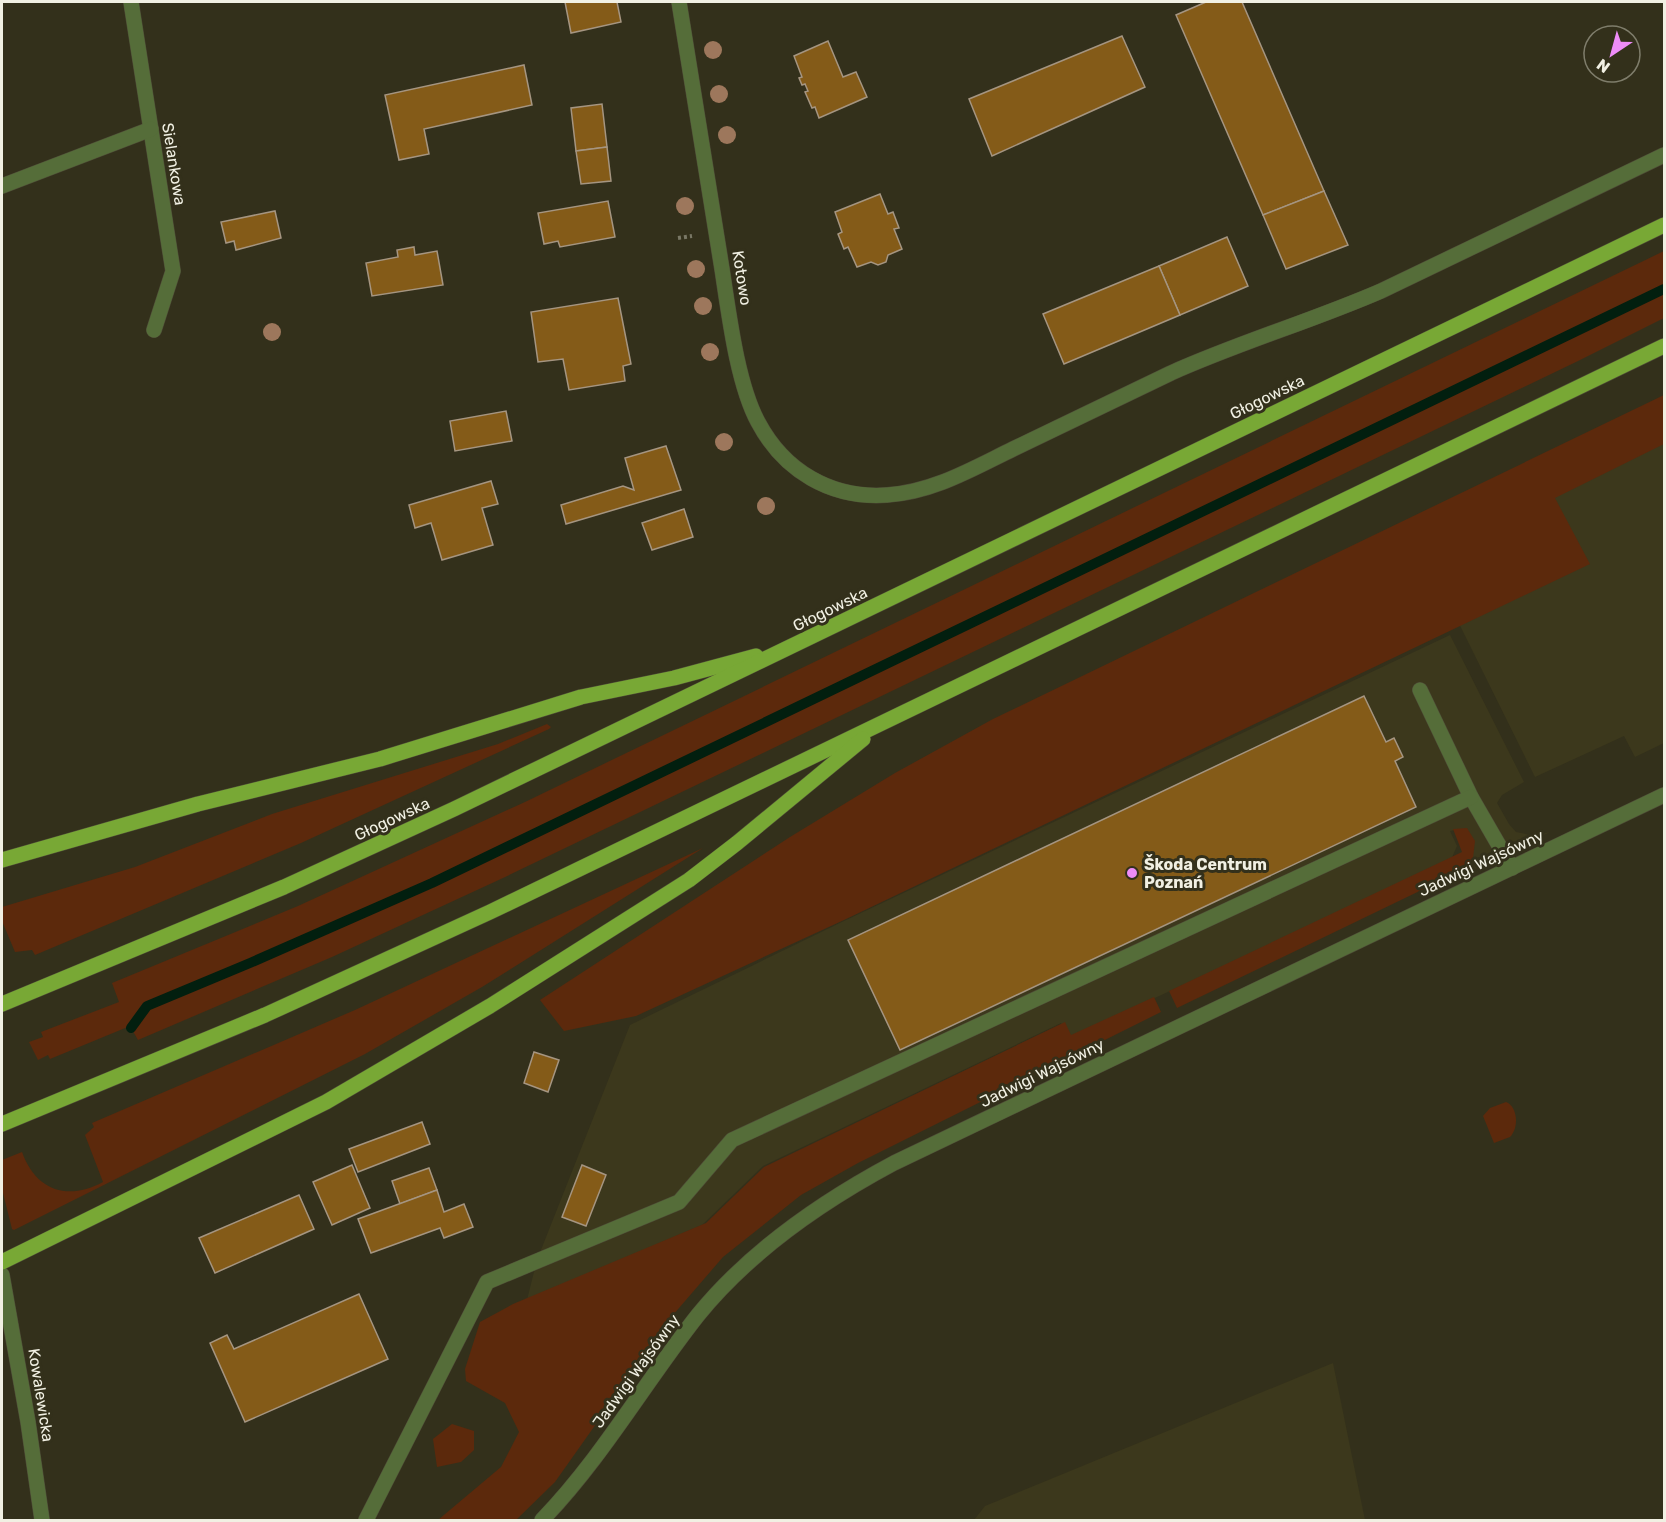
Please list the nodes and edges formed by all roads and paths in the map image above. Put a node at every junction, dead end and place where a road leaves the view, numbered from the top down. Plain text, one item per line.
1 (130, 2) edge
2 (679, 2) edge
3 (151, 129) junction
4 (1665, 155) edge
5 (2, 186) edge
6 (1665, 225) edge
7 (154, 330) dead end
8 (1665, 346) edge
9 (807, 639) junction
10 (1420, 690) dead end
11 (896, 717) junction
12 (1665, 795) edge
13 (1471, 797) junction
14 (2, 860) edge
15 (1512, 868) junction
16 (2, 1004) edge
17 (6, 1122) edge
18 (2, 1262) edge
19 (2, 1275) edge
20 (42, 1521) edge
21 (366, 1521) edge
22 (542, 1521) edge

1 - 3 street, Sielankowa
2 - 4 street, Kotowo
3 - 5 street
3 - 7 street, Sielankowa
6 - 9 main road, Głogowska
8 - 11 main road
9 - 14 main road
9 - 16 main road, Głogowska
10 - 13 street
11 - 17 main road
11 - 18 main road
12 - 15 street, Jadwigi Wajsówny
13 - 15 street
13 - 21 street
15 - 22 street, Jadwigi Wajsówny
19 - 20 street, Kowalewicka

